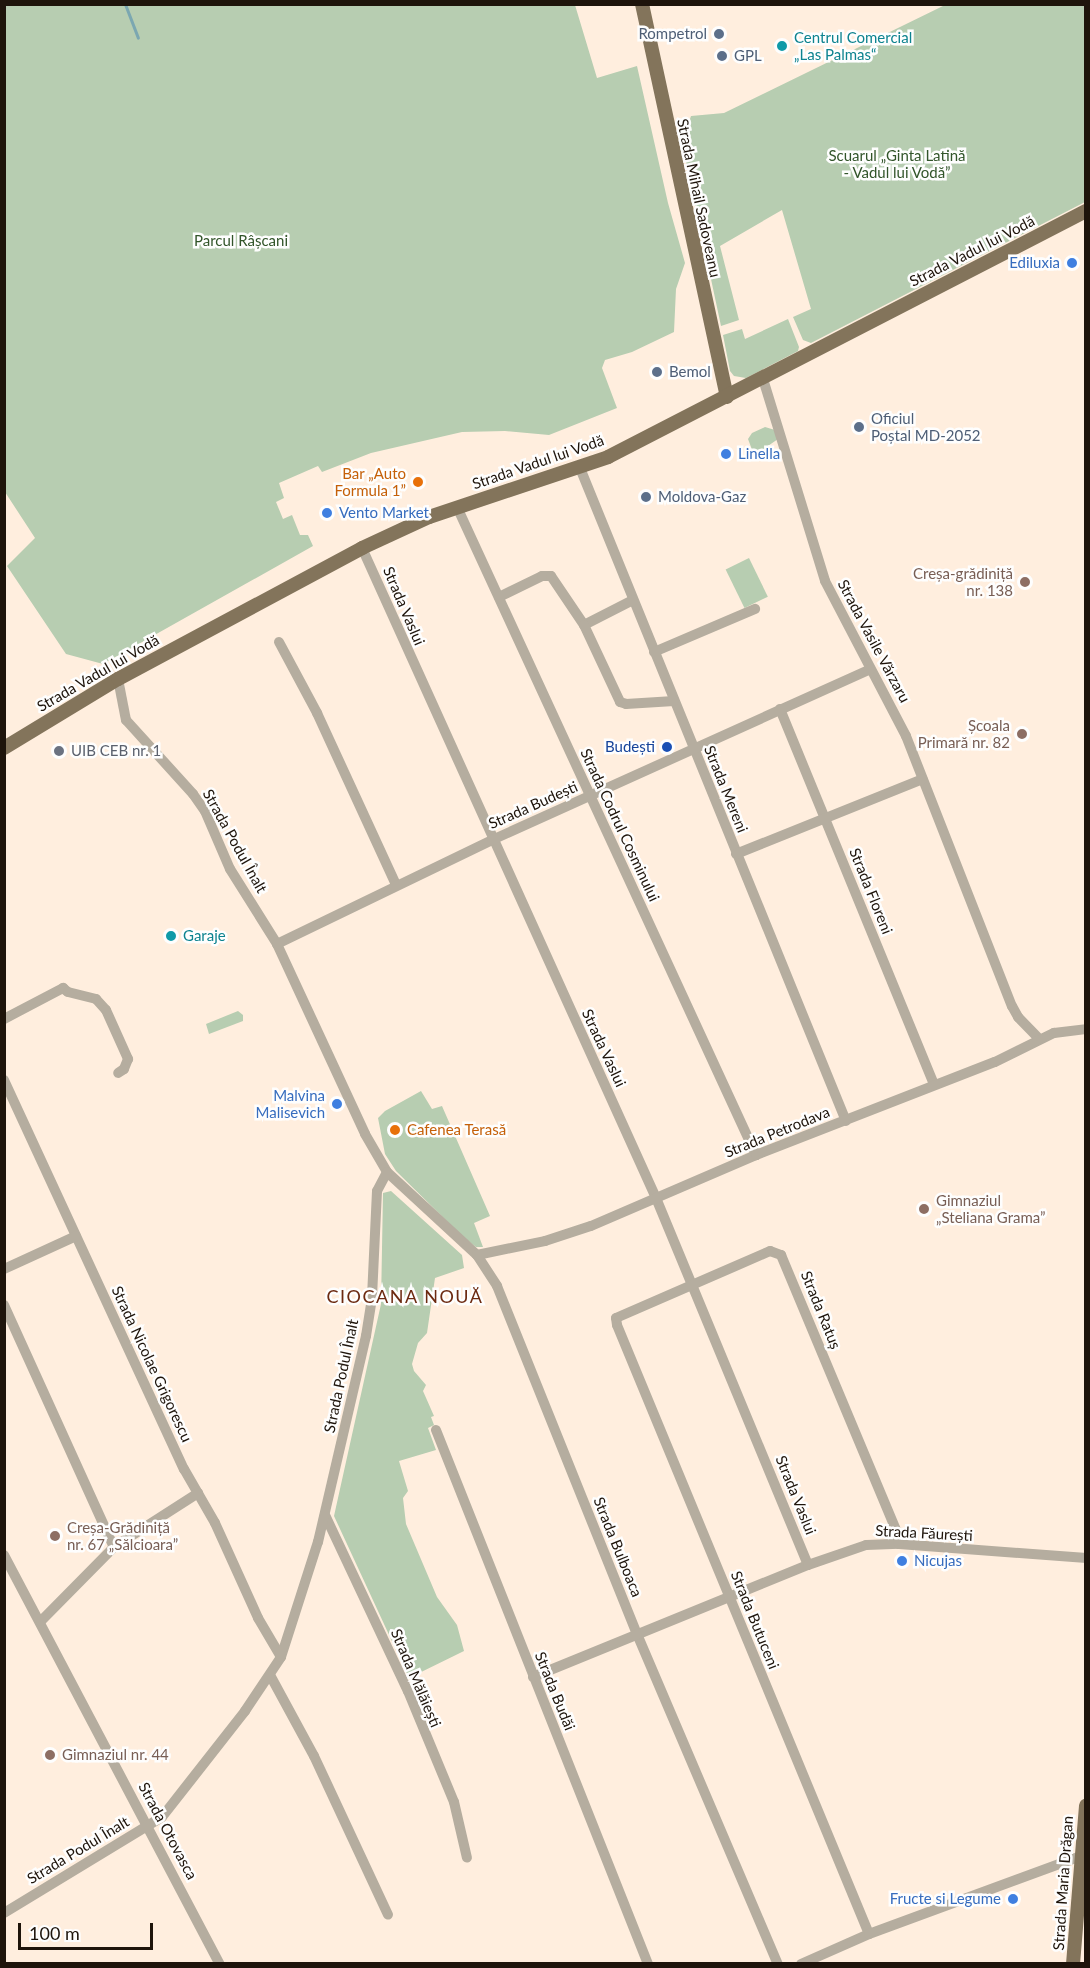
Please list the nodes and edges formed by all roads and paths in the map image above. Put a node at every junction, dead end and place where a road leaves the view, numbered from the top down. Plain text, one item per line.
1 (642, 4) edge
2 (1086, 211) edge
3 (763, 379) junction
4 (727, 397) junction
5 (580, 468) junction
6 (457, 507) junction
7 (362, 548) junction
8 (499, 597) junction
9 (633, 600) junction
10 (755, 609) dead end
11 (584, 626) junction
12 (279, 642) dead end
13 (654, 652) junction
14 (870, 669) junction
15 (118, 679) junction
16 (674, 701) junction
17 (780, 709) junction
18 (4, 748) edge
19 (693, 748) junction
20 (922, 779) junction
21 (590, 796) junction
22 (826, 820) junction
23 (492, 840) junction
24 (736, 854) junction
25 (396, 885) junction
26 (277, 944) junction
27 (4, 1019) edge
28 (1086, 1029) edge
29 (1039, 1039) junction
30 (118, 1073) dead end
31 (4, 1080) edge
32 (934, 1084) junction
33 (846, 1121) junction
34 (756, 1155) junction
35 (387, 1172) junction
36 (656, 1198) junction
37 (76, 1236) junction
38 (477, 1255) junction
39 (4, 1269) edge
40 (694, 1284) junction
41 (4, 1305) edge
42 (616, 1318) joint
43 (436, 1430) dead end
44 (198, 1493) junction
45 (325, 1515) junction
46 (899, 1544) junction
47 (114, 1547) junction
48 (4, 1555) edge
49 (1086, 1558) edge
50 (808, 1565) junction
51 (729, 1597) junction
52 (41, 1621) junction
53 (637, 1635) junction
54 (281, 1657) junction
55 (270, 1676) junction
56 (533, 1677) junction
57 (1086, 1806) edge
58 (148, 1825) junction
59 (1084, 1855) edge
60 (467, 1858) dead end
61 (4, 1913) edge
62 (388, 1915) dead end
63 (869, 1934) junction
64 (220, 1964) edge
65 (648, 1964) edge
66 (778, 1964) edge
67 (801, 1964) edge
68 (1073, 1964) edge

1 - 4 main road, Strada Mihail Sadoveanu
2 - 3 main road, Strada Vadul lui Vodă
3 - 4 main road, Strada Vadul lui Vodă
3 - 14 street, Strada Vasile Vărzaru
4 - 5 main road, Strada Vadul lui Vodă
5 - 6 main road, Strada Vadul lui Vodă
5 - 9 street, Strada Mereni
6 - 7 main road, Strada Vadul lui Vodă
6 - 8 street, Strada Codrul Cosminului
7 - 15 main road, Strada Vadul lui Vodă
7 - 23 street, Strada Vaslui
8 - 11 street
8 - 21 street, Strada Codrul Cosminului
9 - 11 street
9 - 13 street, Strada Mereni
10 - 13 street
11 - 16 street
12 - 25 street
13 - 16 street, Strada Mereni
14 - 17 street, Strada Budești
14 - 20 street, Strada Vasile Vărzaru
15 - 18 main road, Strada Vadul lui Vodă
15 - 26 street, Strada Podul Înalt
16 - 19 street, Strada Mereni
17 - 19 street, Strada Budești
17 - 22 street, Strada Floreni
19 - 21 street, Strada Budești
19 - 24 street, Strada Mereni
20 - 22 street
20 - 29 street, Strada Vasile Vărzaru
21 - 23 street, Strada Budești
21 - 34 street, Strada Codrul Cosminului
22 - 24 street
22 - 32 street, Strada Floreni
23 - 25 street, Strada Budești
23 - 36 street, Strada Vaslui
24 - 33 street, Strada Mereni
25 - 26 street, Strada Budești
26 - 35 street, Strada Podul Înalt
27 - 30 street
28 - 29 street, Strada Petrodava
29 - 32 street, Strada Petrodava
31 - 37 street, Strada Nicolae Grigorescu
32 - 33 street, Strada Petrodava
33 - 34 street, Strada Petrodava
34 - 36 street, Strada Petrodava
35 - 38 street, Strada Bulboaca
35 - 45 street, Strada Podul Înalt
36 - 38 street, Strada Petrodava
36 - 40 street, Strada Vaslui
37 - 39 street
37 - 44 street, Strada Nicolae Grigorescu
38 - 53 street, Strada Bulboaca
40 - 42 street, Strada Ratuș
40 - 46 street, Strada Ratuș
40 - 50 street, Strada Vaslui
41 - 47 street
42 - 51 street, Strada Butuceni
43 - 56 street, Strada Budăi
44 - 47 street
44 - 54 street, Strada Nicolae Grigorescu
45 - 54 street, Strada Podul Înalt
45 - 60 street, Strada Mălăiești
46 - 49 street, Strada Făurești
46 - 50 street, Strada Făurești
47 - 52 street
48 - 52 street, Strada Otovasca
50 - 51 street, Strada Făurești
51 - 53 street, Strada Făurești
51 - 63 street, Strada Butuceni
52 - 58 street, Strada Otovasca
53 - 56 street, Strada Făurești
53 - 66 street, Strada Bulboaca
54 - 55 street, Strada Podul Înalt
55 - 58 street, Strada Podul Înalt
55 - 62 street
56 - 65 street, Strada Budăi
57 - 59 main road, Strada Maria Drăgan
58 - 61 street, Strada Podul Înalt
58 - 64 street, Strada Otovasca
59 - 63 street
59 - 68 main road, Strada Maria Drăgan
63 - 67 street

